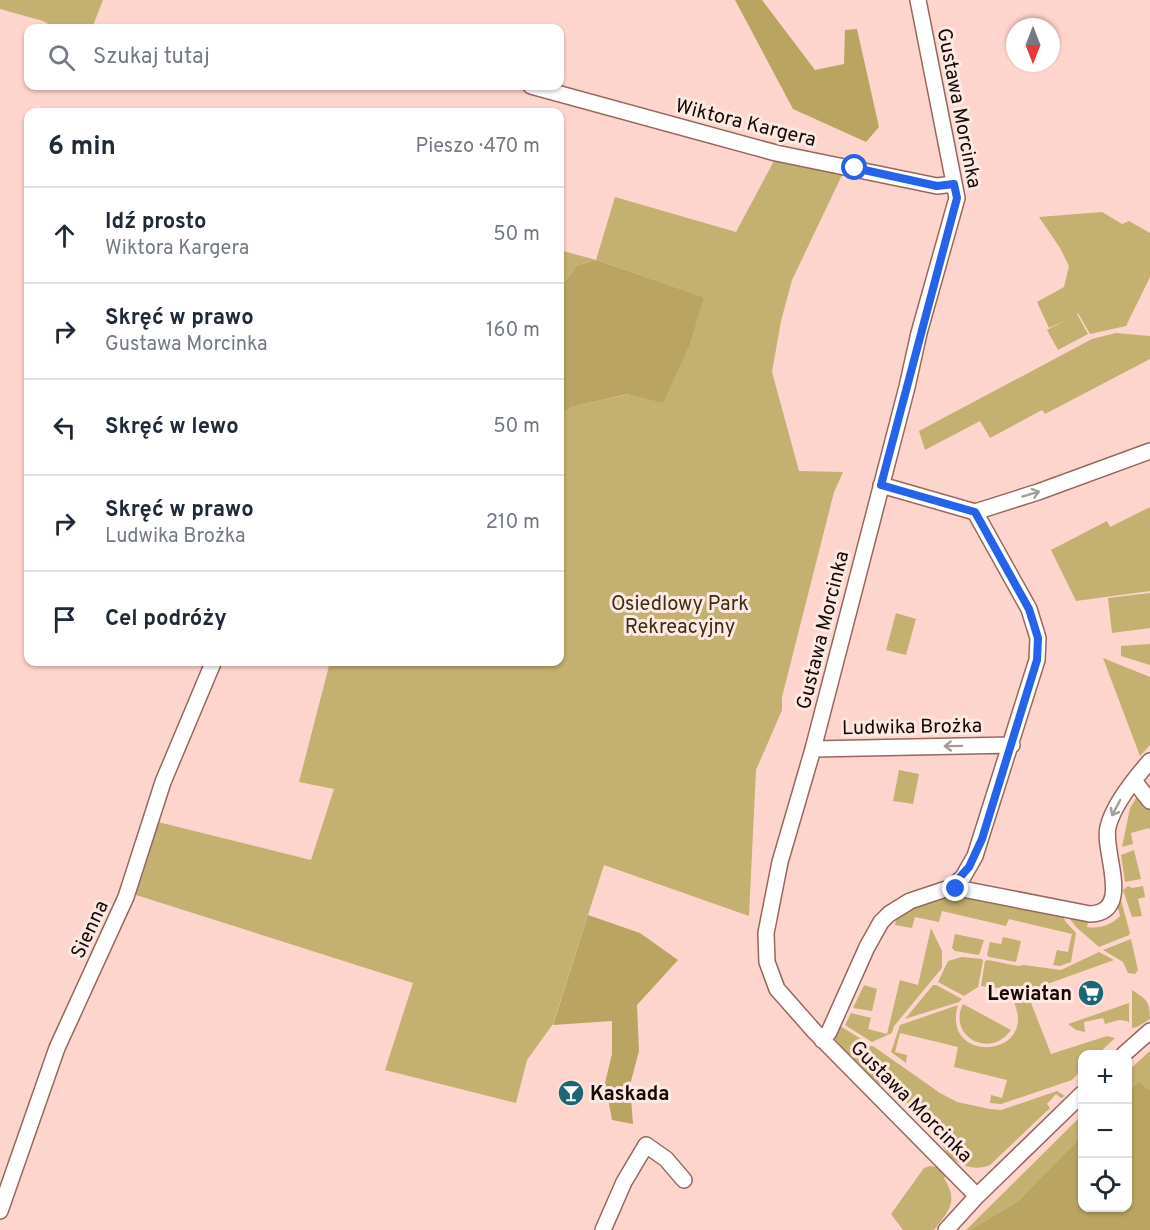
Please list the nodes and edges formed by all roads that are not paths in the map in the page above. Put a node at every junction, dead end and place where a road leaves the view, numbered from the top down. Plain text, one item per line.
1 (918, 0) edge
2 (546, 90) edge
3 (954, 184) junction
4 (1150, 451) edge
5 (881, 485) junction
6 (975, 512) junction
7 (212, 666) edge
8 (1012, 745) junction
9 (813, 749) junction
10 (1150, 761) edge
11 (1135, 782) junction
12 (1150, 801) edge
13 (951, 887) junction
14 (1150, 1031) edge
15 (822, 1040) junction
16 (1129, 1050) edge
17 (1078, 1099) edge
18 (684, 1180) dead end
19 (977, 1196) junction
20 (0, 1210) edge
21 (603, 1230) edge
22 (946, 1230) edge

1 - 3 street, Gustawa Morcinka
2 - 3 street, Wiktora Kargera
3 - 5 street, Gustawa Morcinka
6 -> 4 street
5 - 6 street
5 - 9 street, Gustawa Morcinka
6 - 8 street
7 - 20 street, Sienna
8 -> 9 street, Ludwika Brożka
8 - 13 street
9 - 15 street, Gustawa Morcinka
10 - 11 street
11 - 12 street
11 -> 13 street
13 - 15 street
14 - 16 street
15 - 19 street, Gustawa Morcinka
17 - 19 street
18 - 21 street
19 - 22 street

